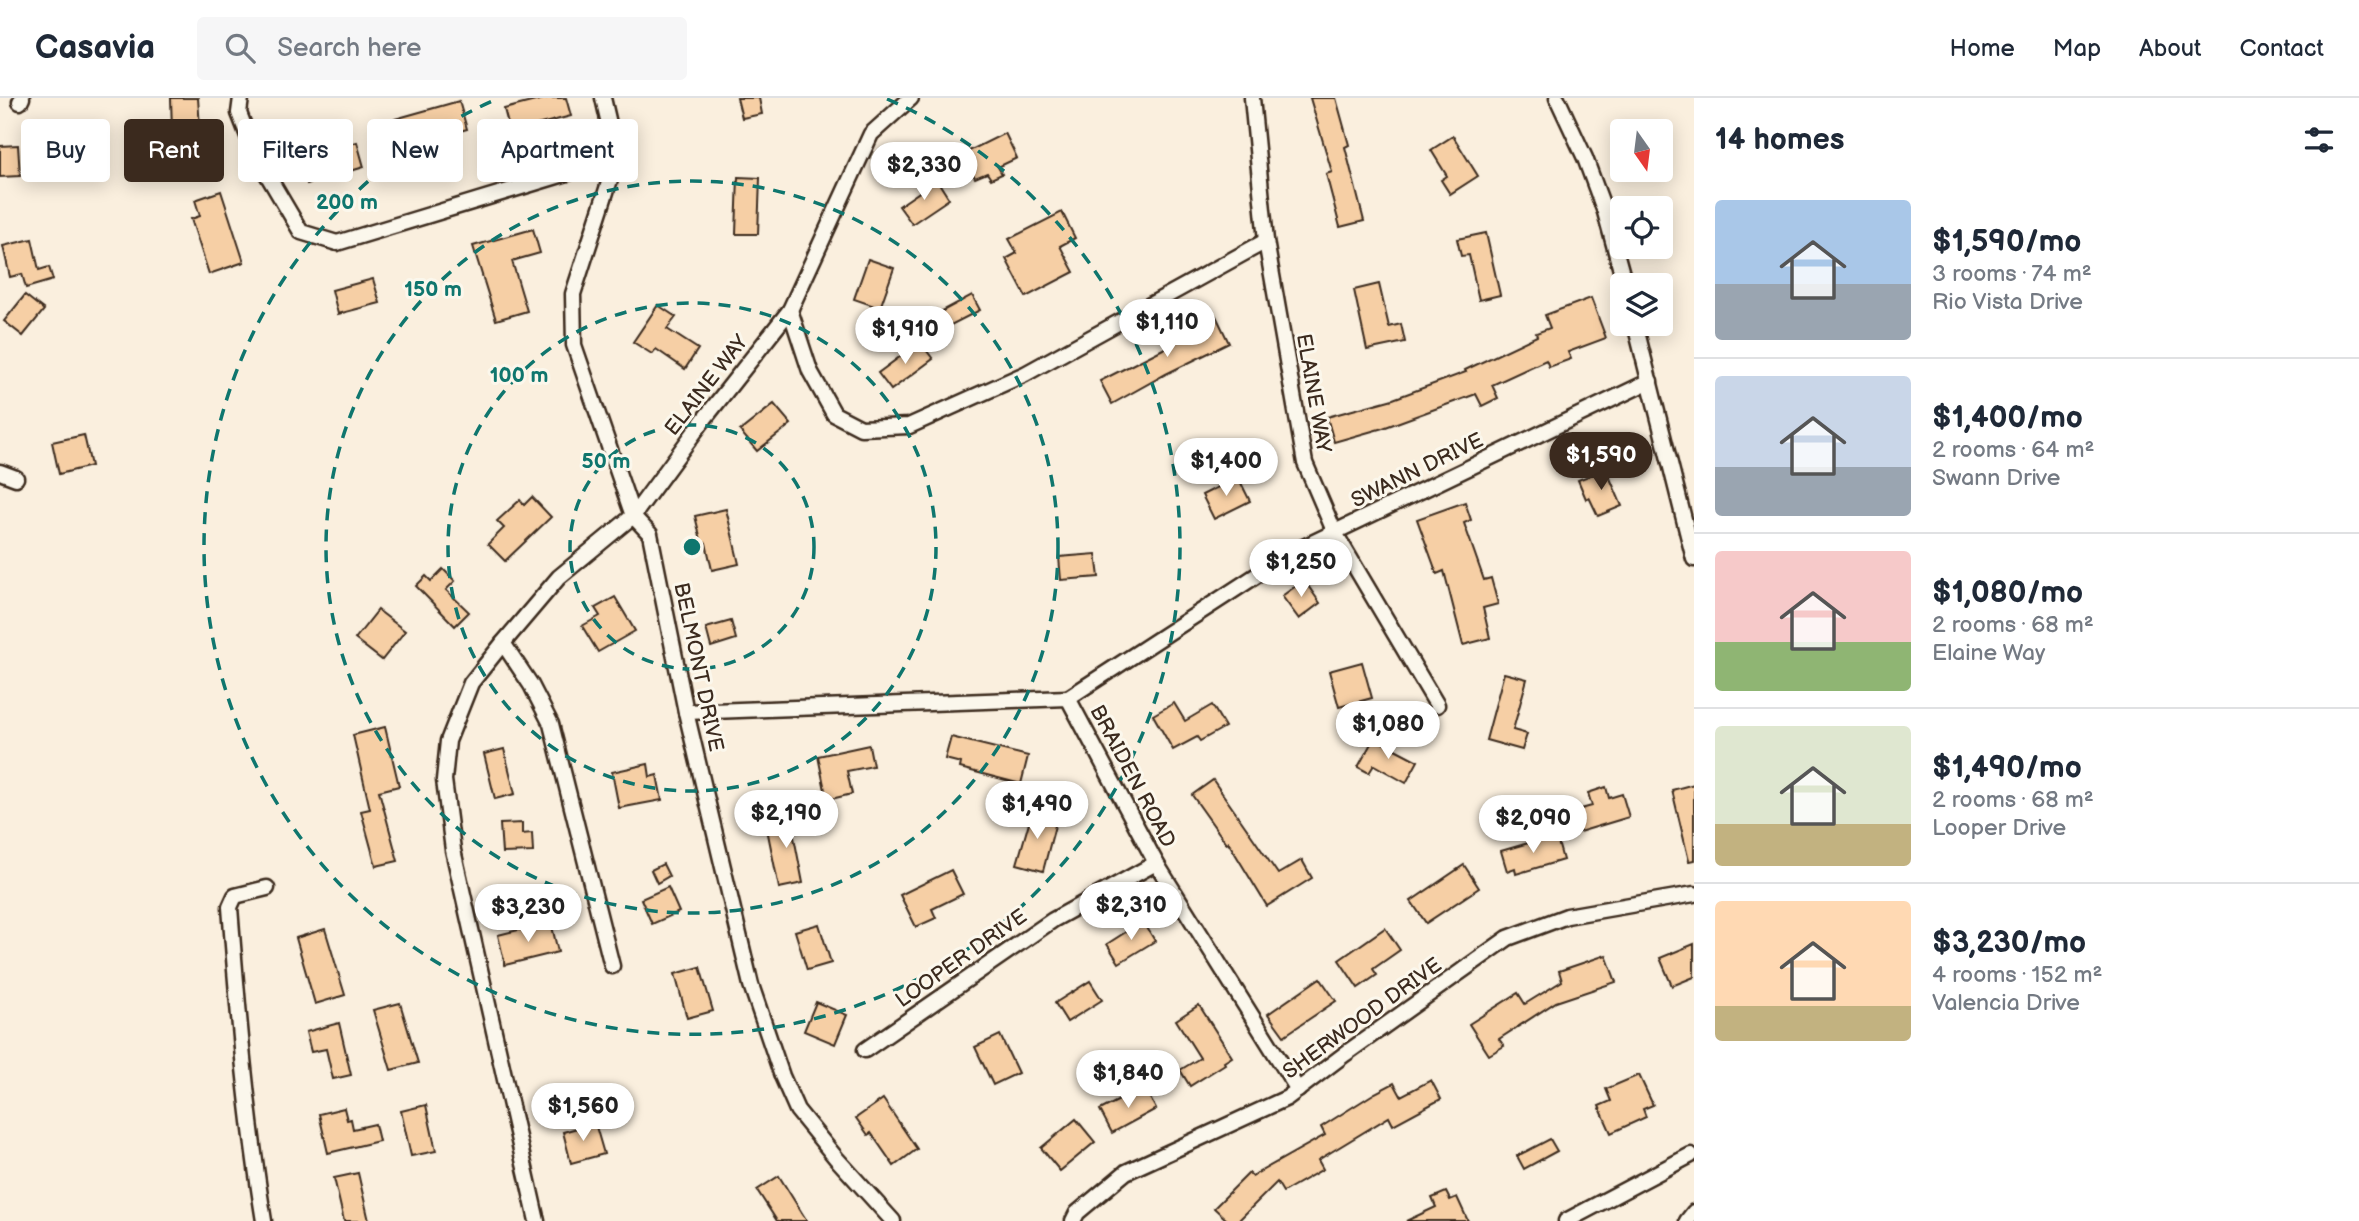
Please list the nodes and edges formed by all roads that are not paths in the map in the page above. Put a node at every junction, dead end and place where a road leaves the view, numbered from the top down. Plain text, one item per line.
1 (241, 98) edge
2 (603, 98) edge
3 (911, 98) edge
4 (1252, 98) edge
5 (1556, 98) edge
6 (608, 119) edge
7 (538, 182) edge
8 (609, 182) edge
9 (1266, 241) junction
10 (1622, 273) edge
11 (790, 310) junction
12 (1638, 336) edge
13 (1650, 382) junction
14 (0, 472) edge
15 (16, 478) dead end
16 (633, 516) junction
17 (1335, 533) junction
18 (1694, 559) edge
19 (503, 643) junction
20 (1068, 698) junction
21 (1437, 705) dead end
22 (686, 712) junction
23 (1156, 863) junction
24 (267, 888) dead end
25 (1694, 894) edge
26 (612, 966) dead end
27 (865, 1050) dead end
28 (1298, 1090) junction
29 (1693, 1154) edge
30 (1694, 1212) edge
31 (264, 1221) edge
32 (537, 1221) edge
33 (893, 1221) edge
34 (1073, 1221) edge
35 (1566, 1221) edge
36 (1687, 1221) edge

1 - 7 street
2 - 6 street
3 - 11 street, ELAINE WAY
4 - 9 street, ELAINE WAY
5 - 10 street
8 - 16 street, BELMONT DRIVE
9 - 11 street
9 - 17 street, ELAINE WAY
11 - 16 street, ELAINE WAY
12 - 13 street
13 - 17 street, SWANN DRIVE
13 - 18 street
14 - 15 street
16 - 19 street, ELAINE WAY
16 - 22 street, BELMONT DRIVE
17 - 20 street, SWANN DRIVE
17 - 21 street, ELAINE WAY
19 - 26 street
19 - 32 street, ELAINE WAY
20 - 22 street, BRAIDEN ROAD
20 - 23 street, BRAIDEN ROAD
22 - 33 street, BELMONT DRIVE
23 - 27 street, LOOPER DRIVE
23 - 28 street, BRAIDEN ROAD
24 - 31 street
25 - 28 street, SHERWOOD DRIVE
28 - 34 street, SHERWOOD DRIVE
29 - 35 street
30 - 36 street

